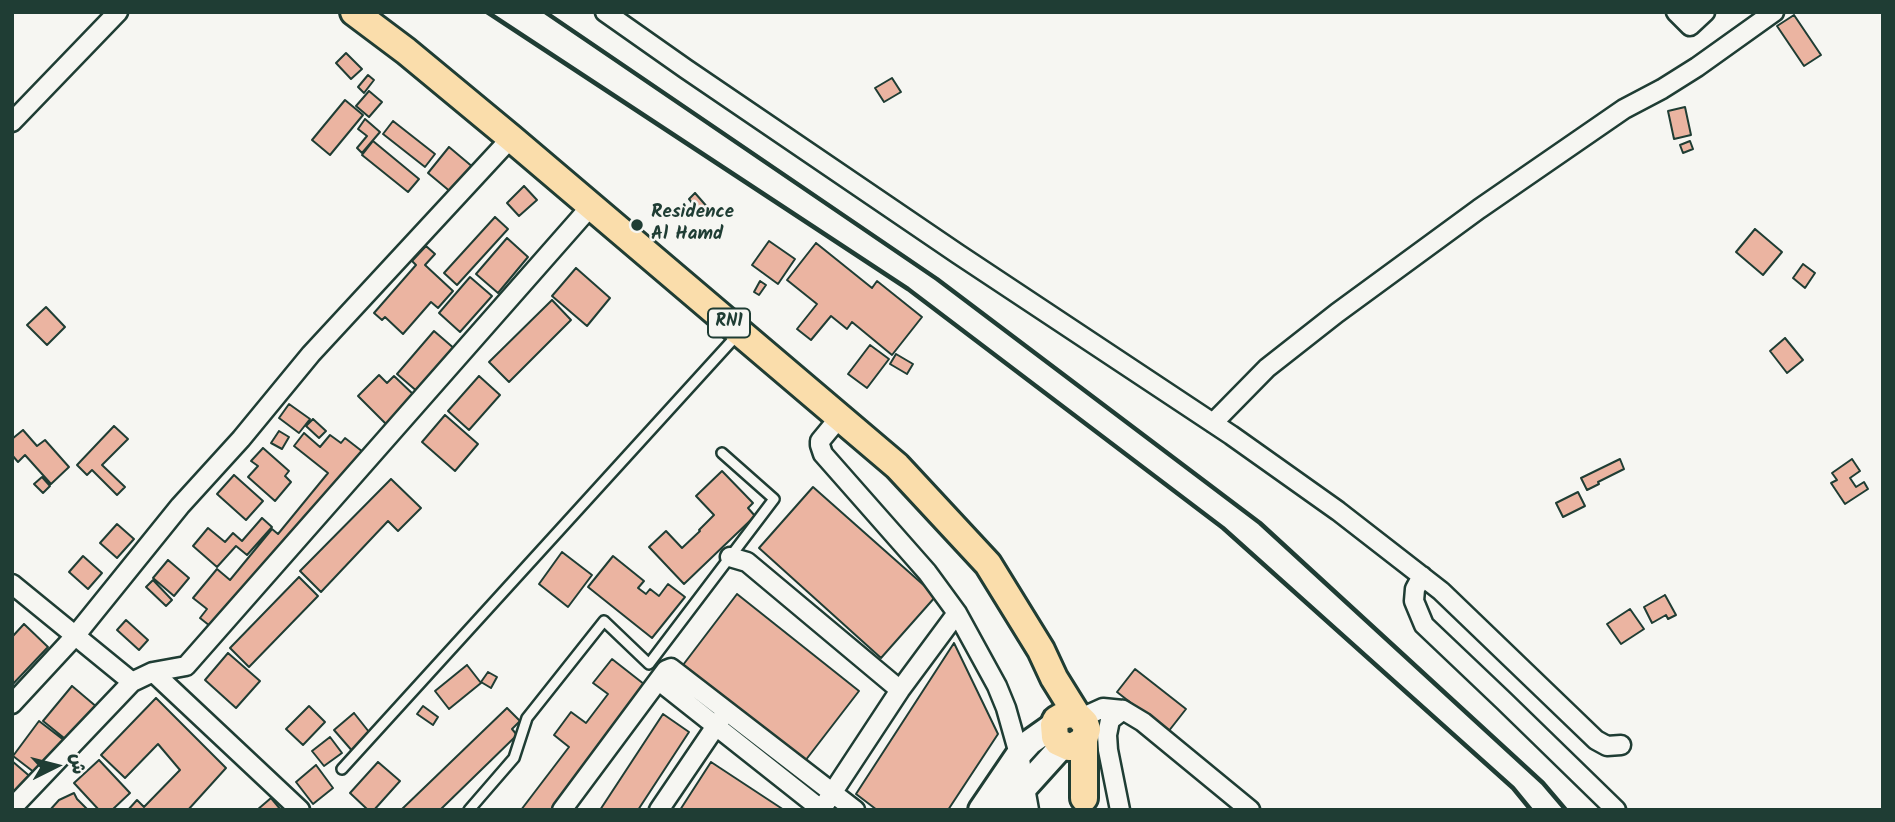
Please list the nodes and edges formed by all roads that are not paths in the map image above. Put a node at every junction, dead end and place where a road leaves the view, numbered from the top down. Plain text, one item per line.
1 (118, 12) edge
2 (354, 12) edge
3 (605, 12) edge
4 (1676, 12) edge
5 (1705, 12) edge
6 (1774, 12) edge
7 (630, 18) edge
8 (12, 122) edge
9 (511, 138) junction
10 (591, 206) junction
11 (740, 332) junction
12 (839, 418) junction
13 (1213, 423) junction
14 (722, 453) dead end
15 (730, 557) junction
16 (1422, 576) junction
17 (14, 590) edge
18 (957, 613) junction
19 (75, 636) junction
20 (153, 672) junction
21 (659, 681) junction
22 (132, 682) junction
23 (900, 690) junction
24 (12, 704) edge
25 (726, 709) junction
26 (1123, 709) junction
27 (716, 728) junction
28 (1070, 729) junction
29 (1621, 745) dead end
30 (1019, 754) junction
31 (342, 769) dead end
32 (833, 792) junction
33 (1027, 799) edge
34 (1086, 804) edge
35 (12, 808) edge
36 (300, 810) edge
37 (469, 810) edge
38 (562, 810) edge
39 (659, 810) edge
40 (821, 810) edge
41 (855, 810) edge
42 (981, 810) edge
43 (1008, 810) edge
44 (1120, 810) edge
45 (1250, 810) edge
46 (1616, 810) edge

1 - 8 street
2 - 9 main road, RN1
3 - 7 street
4 - 5 street
6 - 13 street
7 - 13 street
9 - 10 main road, RN1
9 - 19 street
10 - 11 main road, RN1
10 - 20 street
11 - 12 main road, RN1
11 - 31 lane
12 - 18 street
12 - 28 main road, RN1
13 - 16 street
14 - 15 lane
15 - 23 street
15 - 37 lane
16 - 29 street
16 - 46 street
17 - 19 street
18 - 23 street
18 - 30 street
19 - 22 street
19 - 24 street
20 - 22 street
20 - 36 street
21 - 25 street
21 - 27 street
21 - 38 street
22 - 35 street
23 - 32 street
25 - 27 street
25 - 32 street
26 - 28 street
26 - 44 street
26 - 45 street
27 - 39 street
27 - 40 street
28 - 30 street
28 - 33 street
28 - 34 main road, RN1
30 - 33 street
30 - 42 street
32 - 40 street
32 - 41 street
33 - 43 street

